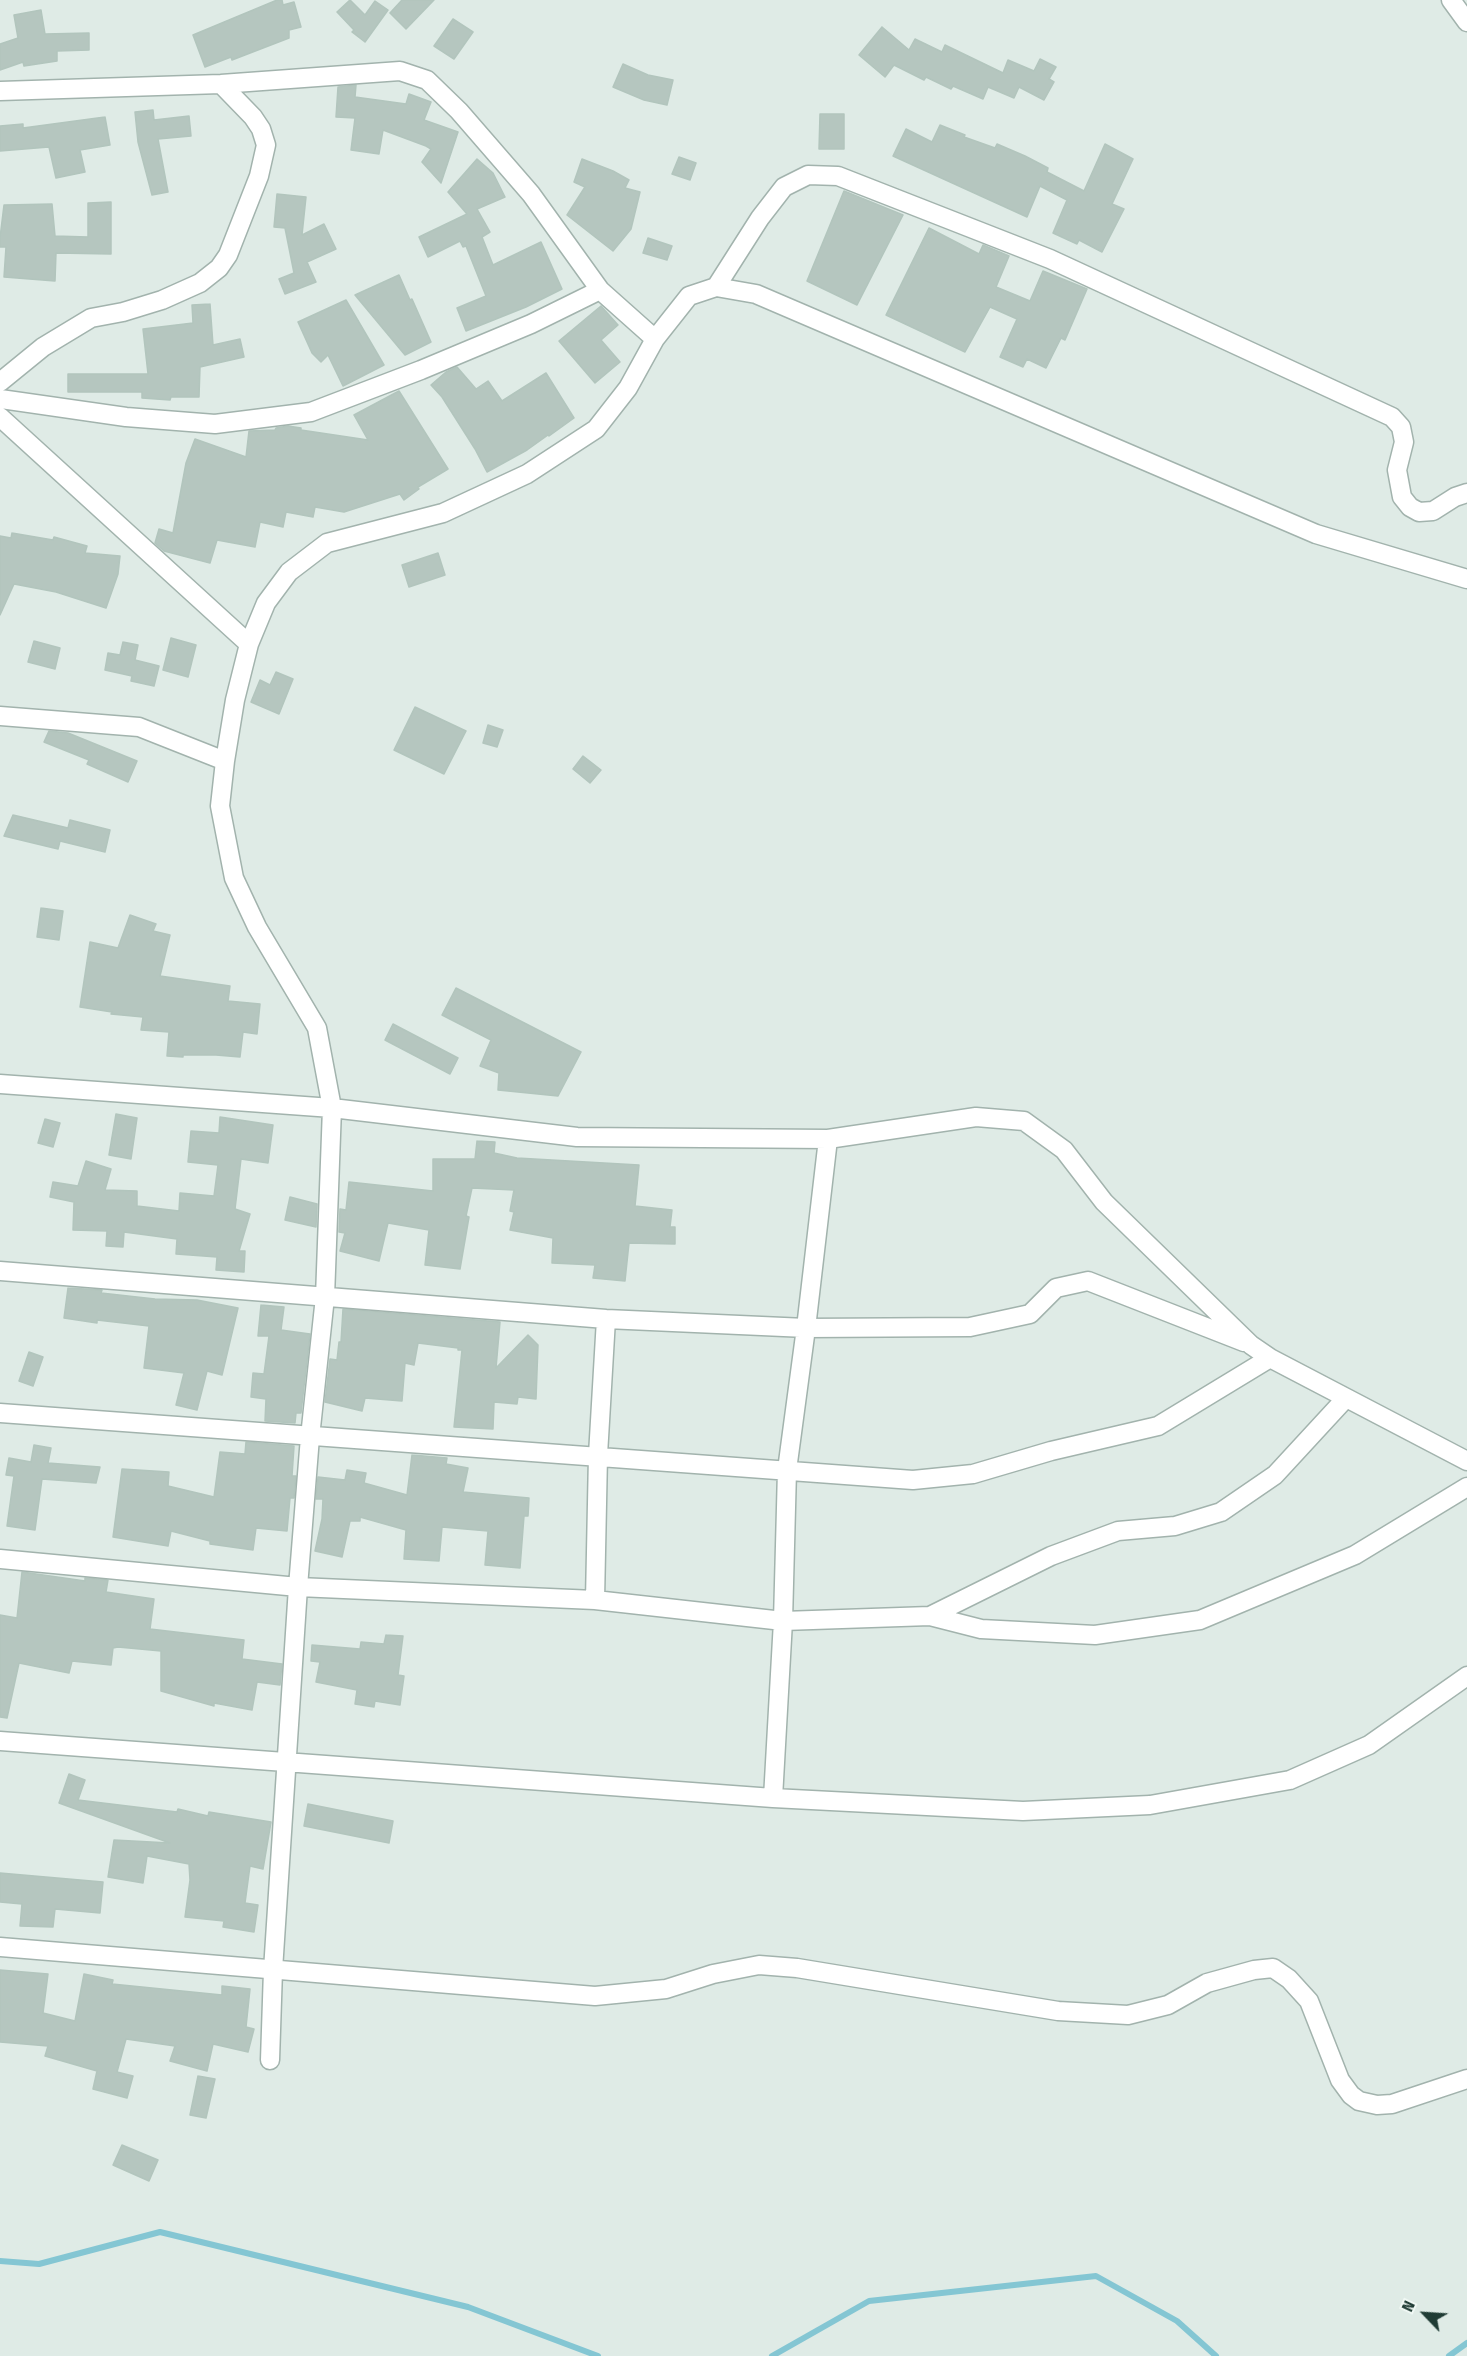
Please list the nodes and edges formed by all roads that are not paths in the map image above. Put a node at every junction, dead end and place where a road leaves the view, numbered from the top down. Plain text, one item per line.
1 (1451, 0) edge
2 (1467, 22) edge
3 (221, 84) junction
4 (0, 92) edge
5 (716, 287) junction
6 (600, 290) junction
7 (655, 339) junction
8 (0, 384) edge
9 (0, 417) edge
10 (1467, 493) edge
11 (1467, 579) edge
12 (249, 644) junction
13 (0, 716) edge
14 (225, 761) junction
15 (0, 1084) edge
16 (332, 1107) junction
17 (828, 1139) junction
18 (0, 1270) edge
19 (325, 1297) junction
20 (606, 1319) junction
21 (806, 1328) junction
22 (1251, 1345) junction
23 (1270, 1358) junction
24 (1346, 1398) junction
25 (0, 1413) edge
26 (310, 1437) junction
27 (598, 1455) junction
28 (1467, 1461) edge
29 (787, 1470) junction
30 (1467, 1487) edge
31 (0, 1559) edge
32 (298, 1587) junction
33 (595, 1600) junction
34 (930, 1616) junction
35 (783, 1621) junction
36 (1467, 1676) edge
37 (0, 1741) edge
38 (288, 1762) junction
39 (773, 1798) junction
40 (0, 1947) edge
41 (273, 1970) junction
42 (270, 2060) dead end
43 (1467, 2079) edge

1 - 2 street
3 - 4 street
3 - 6 street
3 - 8 street
5 - 7 street
5 - 10 street
5 - 11 street
6 - 7 street
6 - 8 street
7 - 12 street
9 - 12 street
12 - 14 street
13 - 14 street
14 - 16 street
15 - 16 street
16 - 17 street
16 - 19 street
17 - 21 street
17 - 22 street
18 - 19 street
19 - 20 street
19 - 26 street
20 - 21 street
20 - 27 street
21 - 22 street
21 - 29 street
22 - 23 street
23 - 24 street
23 - 29 street
24 - 28 street
24 - 34 street
25 - 26 street
26 - 27 street
26 - 32 street
27 - 29 street
27 - 33 street
29 - 35 street
30 - 34 street
31 - 32 street
32 - 33 street
32 - 38 street
33 - 35 street
34 - 35 street
35 - 39 street
36 - 39 street
37 - 38 street
38 - 39 street
38 - 41 street
40 - 41 street
41 - 42 street
41 - 43 street

